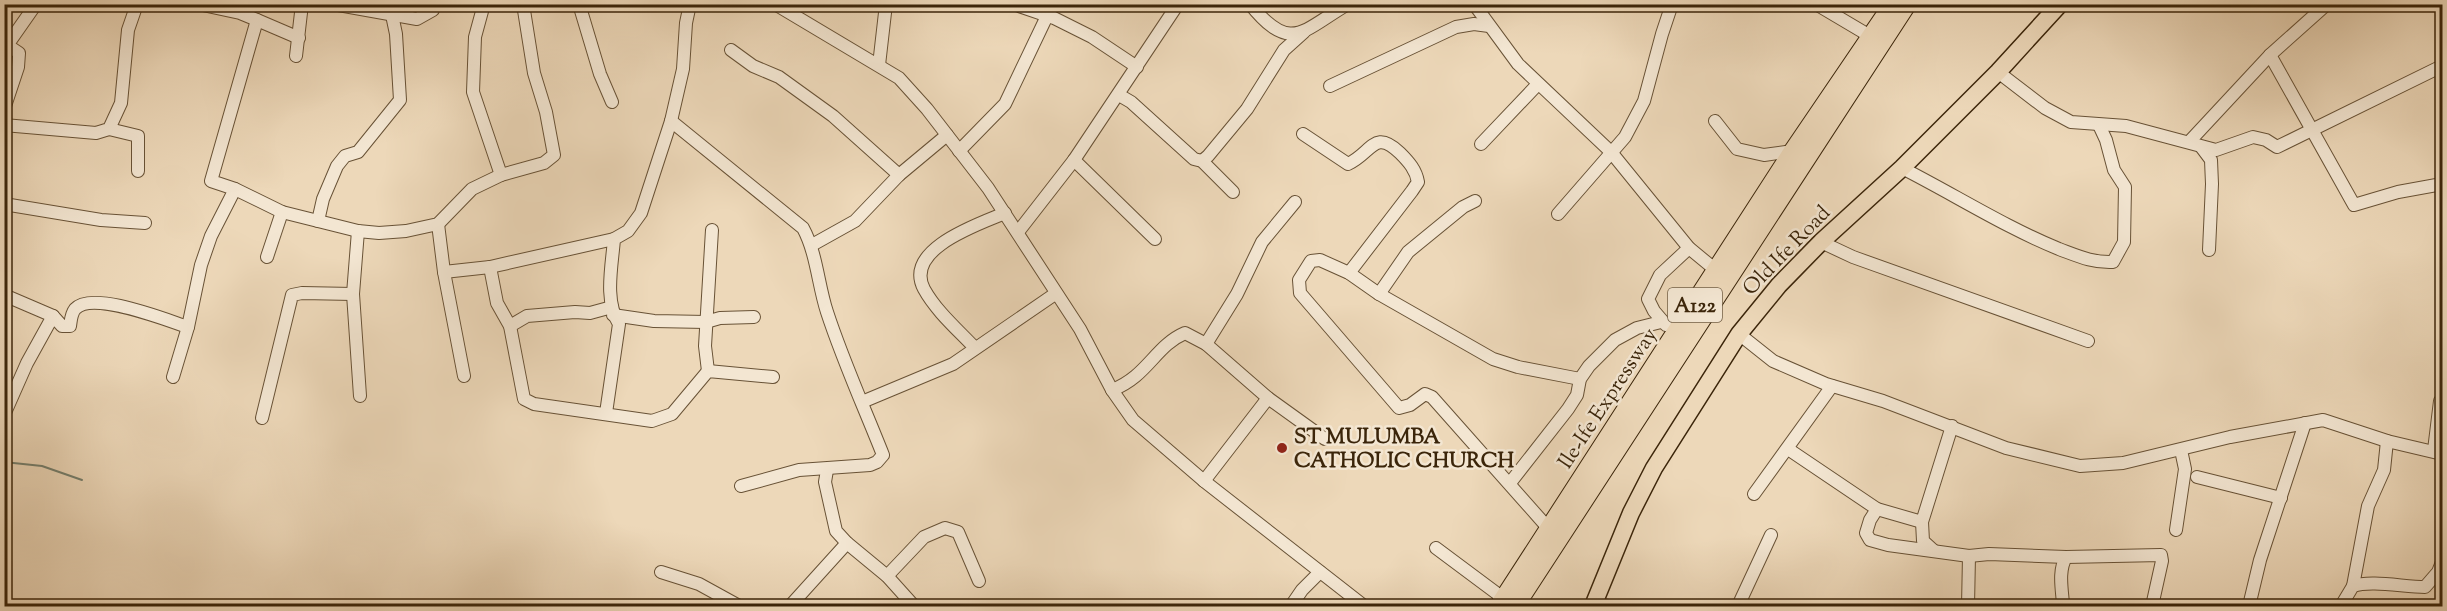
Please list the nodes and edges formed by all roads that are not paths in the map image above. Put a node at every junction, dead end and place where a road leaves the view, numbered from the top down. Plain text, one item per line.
1 (36, 4) edge
2 (137, 4) edge
3 (198, 4) edge
4 (302, 4) edge
5 (333, 4) edge
6 (434, 4) edge
7 (484, 4) edge
8 (523, 4) edge
9 (579, 4) edge
10 (690, 4) edge
11 (886, 4) edge
12 (1013, 4) edge
13 (1178, 4) edge
14 (1250, 4) edge
15 (1348, 4) edge
16 (1474, 4) edge
17 (1672, 4) edge
18 (1816, 4) edge
19 (1893, 4) edge
20 (1907, 4) edge
21 (2045, 4) edge
22 (2060, 4) edge
23 (2327, 4) edge
24 (782, 7) edge
25 (1331, 9) edge
26 (392, 15) junction
27 (1047, 16) junction
28 (257, 20) junction
29 (1489, 26) junction
30 (1304, 32) junction
31 (1284, 34) junction
32 (1870, 36) junction
33 (299, 38) junction
34 (6, 44) edge
35 (731, 50) dead end
36 (1284, 50) junction
37 (2270, 55) junction
38 (296, 56) dead end
39 (879, 65) junction
40 (2442, 66) edge
41 (1137, 67) junction
42 (1998, 72) junction
43 (1538, 84) junction
44 (1330, 86) dead end
45 (1119, 95) junction
46 (612, 102) dead end
47 (4, 109) edge
48 (671, 120) junction
49 (1942, 120) junction
50 (1715, 121) dead end
51 (4, 125) edge
52 (2099, 125) junction
53 (109, 129) junction
54 (2313, 130) junction
55 (1303, 134) dead end
56 (947, 135) junction
57 (2189, 142) junction
58 (1481, 144) dead end
59 (2202, 148) junction
60 (959, 151) junction
61 (1611, 152) junction
62 (1793, 152) junction
63 (1074, 160) junction
64 (1202, 161) junction
65 (1902, 168) junction
66 (138, 171) dead end
67 (501, 175) junction
68 (899, 175) junction
69 (2442, 184) edge
70 (235, 189) junction
71 (1233, 192) dead end
72 (1475, 201) dead end
73 (1295, 202) dead end
74 (4, 204) edge
75 (282, 212) junction
76 (1005, 213) junction
77 (1558, 214) dead end
78 (318, 221) junction
79 (145, 223) dead end
80 (438, 224) junction
81 (712, 230) dead end
82 (358, 231) junction
83 (1018, 232) junction
84 (614, 239) junction
85 (1155, 239) dead end
86 (1821, 242) junction
87 (812, 245) junction
88 (1689, 248) junction
89 (2210, 250) dead end
90 (267, 257) dead end
91 (490, 267) junction
92 (1717, 271) junction
93 (444, 272) junction
94 (1349, 273) junction
95 (353, 294) junction
96 (1055, 294) junction
97 (1379, 294) junction
98 (4, 295) edge
99 (613, 311) junction
100 (52, 316) junction
101 (754, 317) dead end
102 (1661, 321) junction
103 (706, 322) junction
104 (510, 326) junction
105 (188, 327) junction
106 (1676, 334) junction
107 (1739, 334) junction
108 (2088, 341) dead end
109 (1206, 344) junction
110 (975, 348) junction
111 (708, 371) junction
112 (464, 376) dead end
113 (173, 377) dead end
114 (773, 377) dead end
115 (1580, 379) junction
116 (1832, 386) junction
117 (1112, 390) junction
118 (360, 396) dead end
119 (1268, 398) junction
120 (2442, 399) edge
121 (862, 402) junction
122 (606, 413) junction
123 (4, 415) edge
124 (262, 418) dead end
125 (2305, 423) junction
126 (1952, 426) junction
127 (1325, 439) dead end
128 (2387, 441) junction
129 (1788, 449) junction
130 (2181, 450) junction
131 (2438, 452) edge
132 (827, 470) junction
133 (2197, 477) dead end
134 (1204, 482) junction
135 (1510, 483) junction
136 (741, 486) dead end
137 (1754, 494) dead end
138 (2282, 498) junction
139 (1877, 509) junction
140 (1922, 522) junction
141 (1549, 529) junction
142 (2176, 530) dead end
143 (1771, 536) dead end
144 (847, 543) junction
145 (1436, 548) dead end
146 (1935, 552) junction
147 (1970, 556) junction
148 (2066, 557) junction
149 (1302, 558) junction
150 (2442, 562) edge
151 (661, 572) dead end
152 (1320, 572) junction
153 (887, 576) junction
154 (979, 581) dead end
155 (2353, 586) junction
156 (1302, 590) junction
157 (1506, 604) edge
158 (1594, 605) edge
159 (739, 606) edge
160 (790, 606) edge
161 (914, 606) edge
162 (1291, 606) edge
163 (1364, 606) edge
164 (1738, 606) edge
165 (1968, 606) edge
166 (2067, 606) edge
167 (2152, 606) edge
168 (2249, 606) edge
169 (2341, 606) edge

1 - 34 street
2 - 53 street
3 - 28 street
4 - 33 street
5 - 26 street
6 - 26 street
7 - 67 street
8 - 67 street
9 - 46 street
10 - 48 street
11 - 39 street
12 - 27 street
13 - 41 street
14 - 31 street
15 - 25 street
16 - 29 street
17 - 61 street
18 - 32 street
19 - 32 highway, Ile-Ife Expressway / A122
20 - 157 highway, Ile-Ife Expressway / A122
21 - 49 main road, Old Ife Road
22 - 42 main road, Old Ife Road
23 - 37 street
24 - 39 street
25 - 30 street
26 - 78 street
27 - 41 street
27 - 60 street
28 - 33 street
28 - 70 street
29 - 43 street
29 - 44 street
30 - 31 street
30 - 36 street
31 - 36 street
32 - 62 highway, Ile-Ife Expressway / A122
33 - 38 street
34 - 47 street
35 - 68 street
36 - 64 street
37 - 54 street
37 - 57 street
39 - 56 street
40 - 54 street
41 - 45 street
42 - 49 main road, Old Ife Road
42 - 52 street
43 - 58 street
43 - 61 street
45 - 63 street
45 - 64 street
48 - 84 street
48 - 87 street
49 - 65 main road, Old Ife Road
49 - 158 main road, Old Ife Road
50 - 62 street
51 - 53 street
52 - 57 street
52 - 65 street
53 - 66 street
54 - 59 street
54 - 69 street
55 - 94 street
56 - 60 street
56 - 68 street
57 - 59 street
59 - 89 street
60 - 76 street
61 - 77 street
61 - 88 street
62 - 92 highway, Ile-Ife Expressway / A122
63 - 83 street
63 - 85 street
64 - 71 street
65 - 86 main road, Old Ife Road
67 - 80 street
68 - 87 street
70 - 75 street
70 - 105 street
72 - 97 street
73 - 109 street
74 - 79 street
75 - 78 street
75 - 90 street
76 - 83 street
76 - 110 street
78 - 82 street
80 - 82 street
80 - 93 street
81 - 103 street
82 - 95 street
83 - 96 street
84 - 91 street
84 - 99 street
86 - 107 main road, Old Ife Road
86 - 108 street
87 - 121 street
88 - 92 street
88 - 102 street
91 - 93 street
91 - 104 street
92 - 106 highway, Ile-Ife Expressway / A122
93 - 112 street
94 - 97 street
94 - 135 street
95 - 118 street
95 - 124 street
96 - 110 street
96 - 117 street
97 - 115 street
98 - 100 street
99 - 103 street
99 - 104 street
99 - 122 street
100 - 105 street
100 - 123 street
101 - 103 street
102 - 106 street
102 - 115 street
103 - 111 street
104 - 122 street
105 - 113 street
106 - 141 highway, Ile-Ife Expressway / A122
107 - 116 street
107 - 158 main road, Old Ife Road
109 - 117 street
109 - 119 street
110 - 121 street
111 - 114 street
111 - 122 street
115 - 135 street
116 - 126 street
116 - 129 street
117 - 134 street
119 - 127 street
119 - 134 street
120 - 131 street
121 - 132 street
125 - 128 street
125 - 130 street
125 - 138 street
126 - 130 street
126 - 140 street
128 - 131 street
128 - 155 street
129 - 137 street
129 - 139 street
130 - 142 street
132 - 136 street
132 - 144 street
133 - 138 street
134 - 149 street
135 - 141 street
138 - 168 street
139 - 140 street
139 - 146 street
140 - 146 street
141 - 157 highway, Ile-Ife Expressway / A122
143 - 164 street
144 - 153 street
144 - 160 street
145 - 157 street
146 - 147 street
147 - 148 street
147 - 165 street
148 - 166 street
148 - 167 street
149 - 152 street
149 - 156 street
150 - 155 street
151 - 159 street
152 - 156 street
152 - 163 street
153 - 154 street
153 - 161 street
155 - 169 street
156 - 162 street

